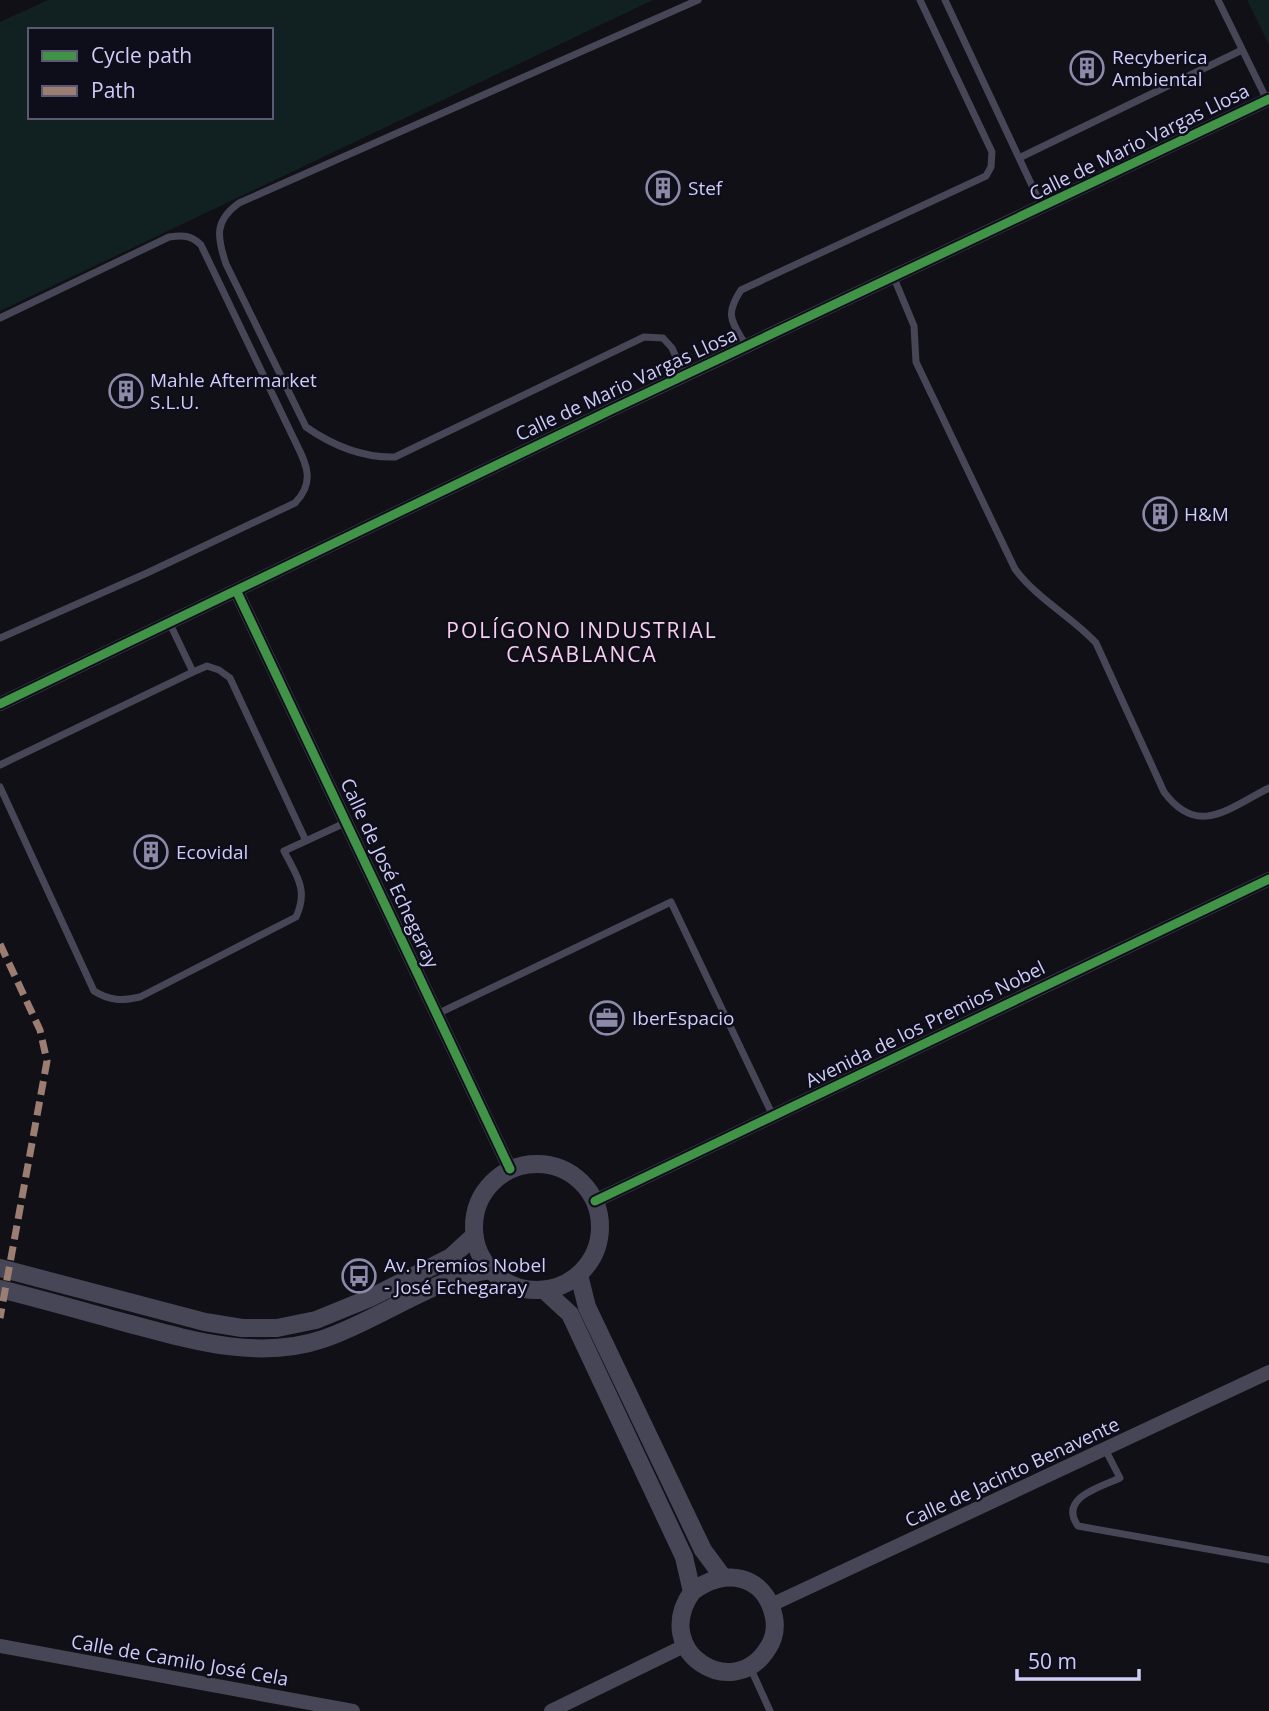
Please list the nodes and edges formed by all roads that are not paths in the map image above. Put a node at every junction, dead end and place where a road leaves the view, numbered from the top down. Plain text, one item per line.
1 (698, 0) edge
2 (920, 0) edge
3 (945, 0) edge
4 (1218, 0) edge
5 (1242, 50) junction
6 (1268, 99) edge
7 (1019, 158) junction
8 (1042, 207) junction
9 (894, 278) junction
10 (0, 318) edge
11 (746, 346) junction
12 (684, 376) junction
13 (237, 592) junction
14 (170, 624) junction
15 (0, 638) edge
16 (193, 673) junction
17 (0, 704) edge
18 (0, 765) edge
19 (0, 787) edge
20 (1269, 788) edge
21 (347, 822) junction
22 (306, 841) junction
23 (1269, 879) edge
24 (437, 1014) junction
25 (773, 1116) junction
26 (510, 1169) junction
27 (595, 1200) junction
28 (474, 1236) junction
29 (0, 1268) edge
30 (491, 1270) junction
31 (579, 1275) junction
32 (0, 1289) edge
33 (544, 1290) junction
34 (1269, 1372) edge
35 (1105, 1449) junction
36 (1269, 1560) edge
37 (723, 1577) junction
38 (692, 1592) junction
39 (771, 1605) junction
40 (0, 1646) edge
41 (684, 1646) junction
42 (750, 1667) junction
43 (353, 1711) edge
44 (551, 1711) edge
45 (771, 1711) edge

1 - 12 lane
2 - 11 lane
3 - 7 lane
4 - 5 lane
5 - 6 lane
5 - 7 lane
6 - 8 street, Calle de Mario Vargas Llosa
7 - 8 lane
8 - 9 street, Calle de Mario Vargas Llosa
9 - 11 street, Calle de Mario Vargas Llosa
9 - 20 lane
10 - 15 lane
11 - 12 street, Calle de Mario Vargas Llosa
12 - 13 street, Calle de Mario Vargas Llosa
13 - 14 street, Calle de Mario Vargas Llosa
13 - 21 street, Calle de José Echegaray
14 - 16 lane
14 - 17 street, Calle de Mario Vargas Llosa
16 - 18 lane
16 - 22 lane
19 - 22 lane
21 - 22 lane
21 - 24 street, Calle de José Echegaray
23 - 25 street, Avenida de los Premios Nobel
24 - 25 lane
24 - 26 street, Calle de José Echegaray
25 - 27 street, Avenida de los Premios Nobel
26 - 27 street
26 - 28 street
27 - 31 street
28 - 29 street
28 - 30 street
30 - 32 street
30 - 33 street
31 - 33 street
31 - 37 street
33 - 38 street
34 - 35 street, Calle de Jacinto Benavente
35 - 36 lane
35 - 39 street, Calle de Jacinto Benavente
37 - 38 street
37 - 39 street
38 - 41 street
39 - 42 street
40 - 43 street, Calle de Camilo José Cela
41 - 42 street
41 - 44 street
42 - 45 lane

